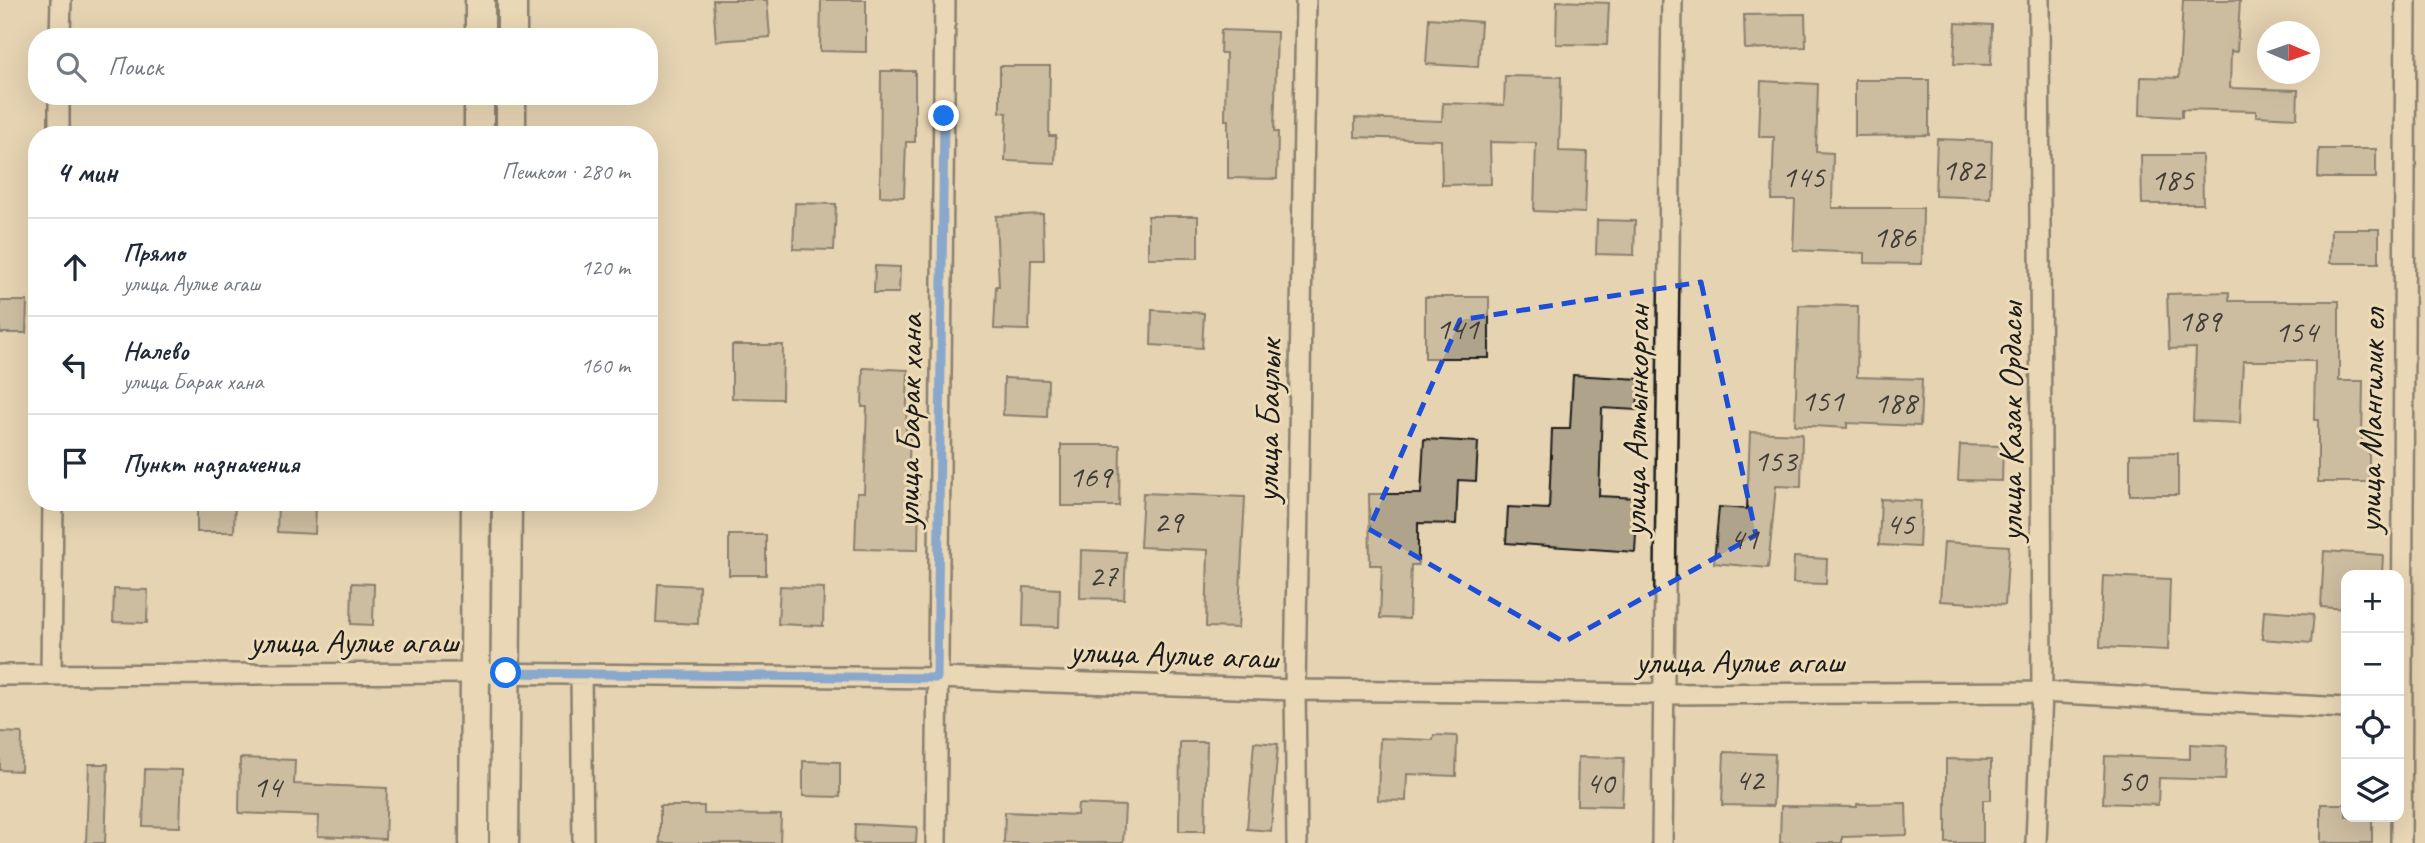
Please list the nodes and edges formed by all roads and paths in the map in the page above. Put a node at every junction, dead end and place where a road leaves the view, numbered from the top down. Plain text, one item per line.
1 (61, 0) edge
2 (480, 0) edge
3 (512, 0) edge
4 (945, 0) edge
5 (1306, 0) edge
6 (1672, 0) edge
7 (2039, 0) edge
8 (2406, 0) edge
9 (60, 28) edge
10 (480, 28) edge
11 (512, 28) edge
12 (59, 105) edge
13 (479, 105) edge
14 (511, 105) edge
15 (59, 126) edge
16 (479, 126) edge
17 (511, 126) edge
18 (53, 511) edge
19 (476, 511) edge
20 (508, 511) edge
21 (51, 673) junction
22 (475, 673) junction
23 (506, 673) junction
24 (581, 674) junction
25 (0, 675) edge
26 (937, 678) junction
27 (1295, 690) junction
28 (2042, 692) junction
29 (1664, 694) junction
30 (2399, 696) edge
31 (2341, 708) edge
32 (2400, 759) edge
33 (474, 843) edge
34 (504, 843) edge
35 (583, 843) edge
36 (936, 843) edge
37 (1297, 843) edge
38 (1662, 843) edge
39 (2036, 843) edge
40 (2401, 843) edge

1 - 9 street
2 - 10 street
3 - 11 street
4 - 26 street, улица Барак хана
5 - 27 street, улица Баулык
6 - 29 street, улица Алтынкорган
7 - 28 street, улица Казак Ордасы
8 - 30 street, улица Мангилик ел
12 - 15 street
13 - 16 street
14 - 17 street
18 - 21 street
19 - 22 street
20 - 23 street
21 - 22 street, улица Аулие агаш
21 - 25 street, улица Аулие агаш
22 - 23 street, улица Аулие агаш
22 - 33 street
23 - 24 street, улица Аулие агаш
23 - 34 street
24 - 26 street, улица Аулие агаш
24 - 35 street
26 - 27 street, улица Аулие агаш
26 - 36 street, улица Барак хана
27 - 29 street, улица Аулие агаш
27 - 37 street, улица Баулык
28 - 29 street, улица Аулие агаш
28 - 31 street, улица Аулие агаш
28 - 39 street, улица Казак Ордасы
29 - 38 street, улица Алтынкорган
32 - 40 street, улица Мангилик ел

